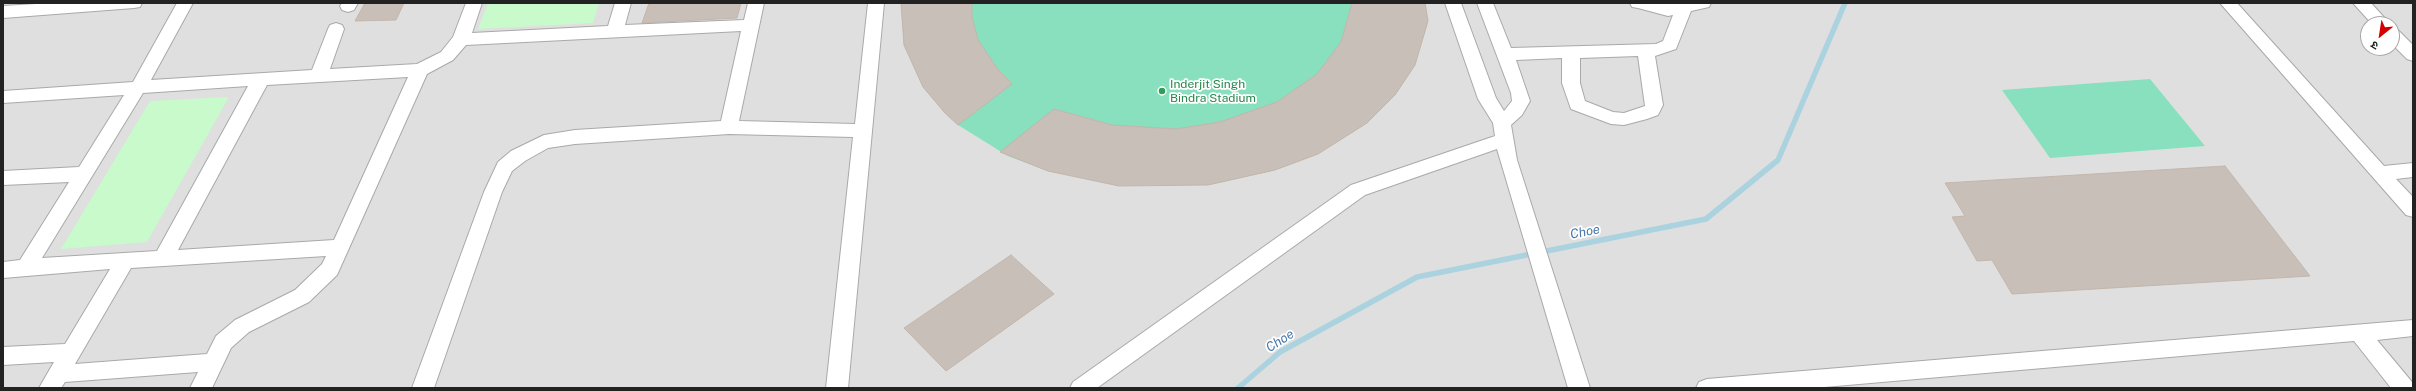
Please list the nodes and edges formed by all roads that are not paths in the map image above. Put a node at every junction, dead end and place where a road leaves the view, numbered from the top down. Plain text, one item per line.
1 (134, 3) edge
2 (185, 3) edge
3 (474, 3) edge
4 (623, 3) edge
5 (756, 3) edge
6 (876, 3) edge
7 (1453, 3) edge
8 (1485, 3) edge
9 (1638, 3) edge
10 (1703, 3) edge
11 (2228, 3) edge
12 (2361, 3) edge
13 (88, 5) edge
14 (1684, 8) junction
15 (3, 12) edge
16 (2374, 16) edge
17 (752, 25) junction
18 (336, 29) dead end
19 (615, 32) junction
20 (461, 39) junction
21 (2400, 42) edge
22 (1646, 51) junction
23 (1504, 54) junction
24 (1571, 54) junction
25 (2413, 55) edge
26 (420, 70) junction
27 (319, 75) junction
28 (261, 79) junction
29 (139, 86) junction
30 (3, 97) edge
31 (729, 127) junction
32 (864, 131) junction
33 (1503, 131) junction
34 (2413, 170) edge
35 (2381, 172) junction
36 (83, 174) junction
37 (3, 178) edge
38 (2413, 210) edge
39 (340, 247) junction
40 (163, 258) junction
41 (124, 261) junction
42 (26, 267) junction
43 (3, 270) edge
44 (2413, 328) edge
45 (2359, 332) junction
46 (71, 352) junction
47 (3, 356) edge
48 (214, 362) junction
49 (54, 381) edge
50 (1807, 384) edge
51 (201, 388) edge
52 (423, 388) edge
53 (837, 388) edge
54 (1081, 388) edge
55 (1579, 388) edge
56 (1707, 388) edge
57 (2404, 388) edge

1 - 13 street
2 - 29 street
3 - 20 street
4 - 19 street
5 - 17 street
6 - 32 street
7 - 33 street
8 - 23 street
9 - 14 street
10 - 14 street
11 - 35 street
12 - 16 street
13 - 15 street
14 - 22 street
17 - 19 street
17 - 31 street
18 - 27 street
19 - 20 street
20 - 26 street
21 - 25 street
22 - 24 street
22 - 24 street
23 - 24 street
23 - 33 street
26 - 27 street
26 - 39 street
27 - 28 street
28 - 29 street
28 - 40 street
29 - 30 street
29 - 36 street
31 - 32 street
31 - 52 street
32 - 53 street
33 - 54 street
33 - 55 street
34 - 35 street
35 - 38 street
36 - 37 street
36 - 42 street
39 - 40 street
39 - 48 street
40 - 41 street
41 - 42 street
41 - 46 street
42 - 43 street
44 - 45 street
45 - 50 street
45 - 57 street
46 - 47 street
46 - 49 street
48 - 49 street
48 - 51 street
50 - 56 street

